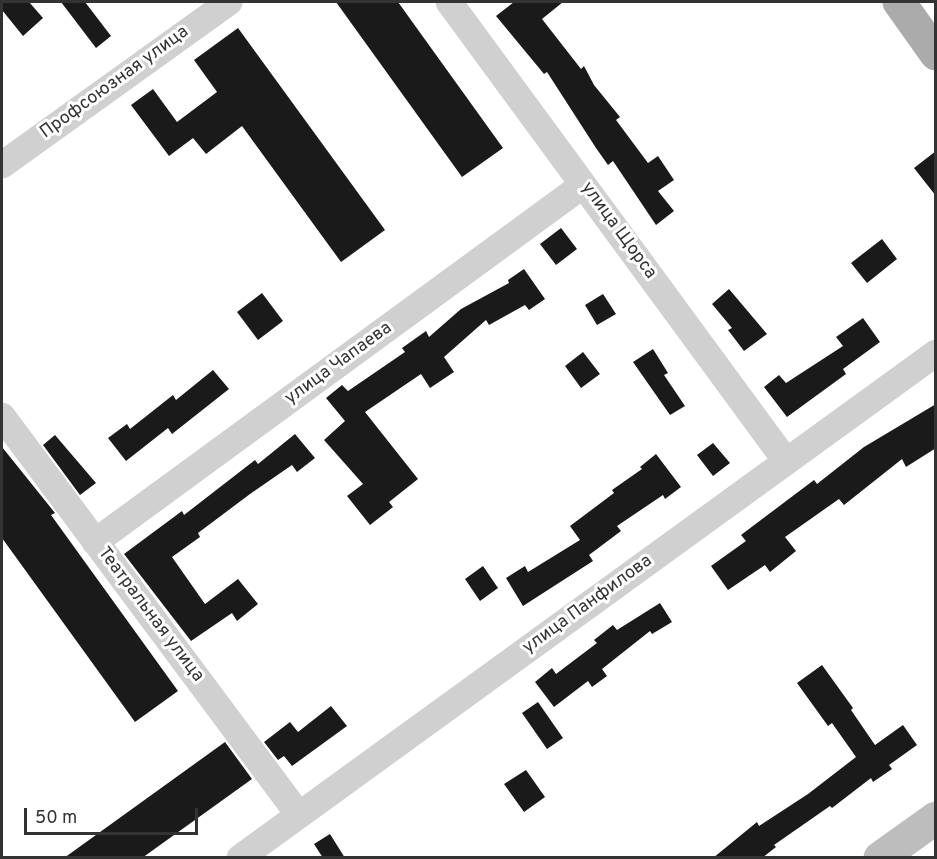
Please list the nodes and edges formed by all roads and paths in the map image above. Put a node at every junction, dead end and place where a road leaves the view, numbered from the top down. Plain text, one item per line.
1 (229, 2) edge
2 (449, 2) edge
3 (898, 2) edge
4 (936, 54) edge
5 (2, 165) edge
6 (583, 184) junction
7 (936, 353) edge
8 (2, 416) edge
9 (786, 461) junction
10 (95, 543) junction
11 (299, 815) junction
12 (936, 818) edge
13 (240, 858) edge
14 (880, 858) edge

1 - 5 street, Профсоюзная улица
2 - 6 street, улица Щорса
3 - 4 main road
6 - 9 street, улица Щорса
6 - 10 street, улица Чапаева
7 - 9 street, улица Панфилова
8 - 10 street, Театральная улица
9 - 11 street, улица Панфилова
10 - 11 street, Театральная улица
11 - 13 street, улица Панфилова
12 - 14 street

